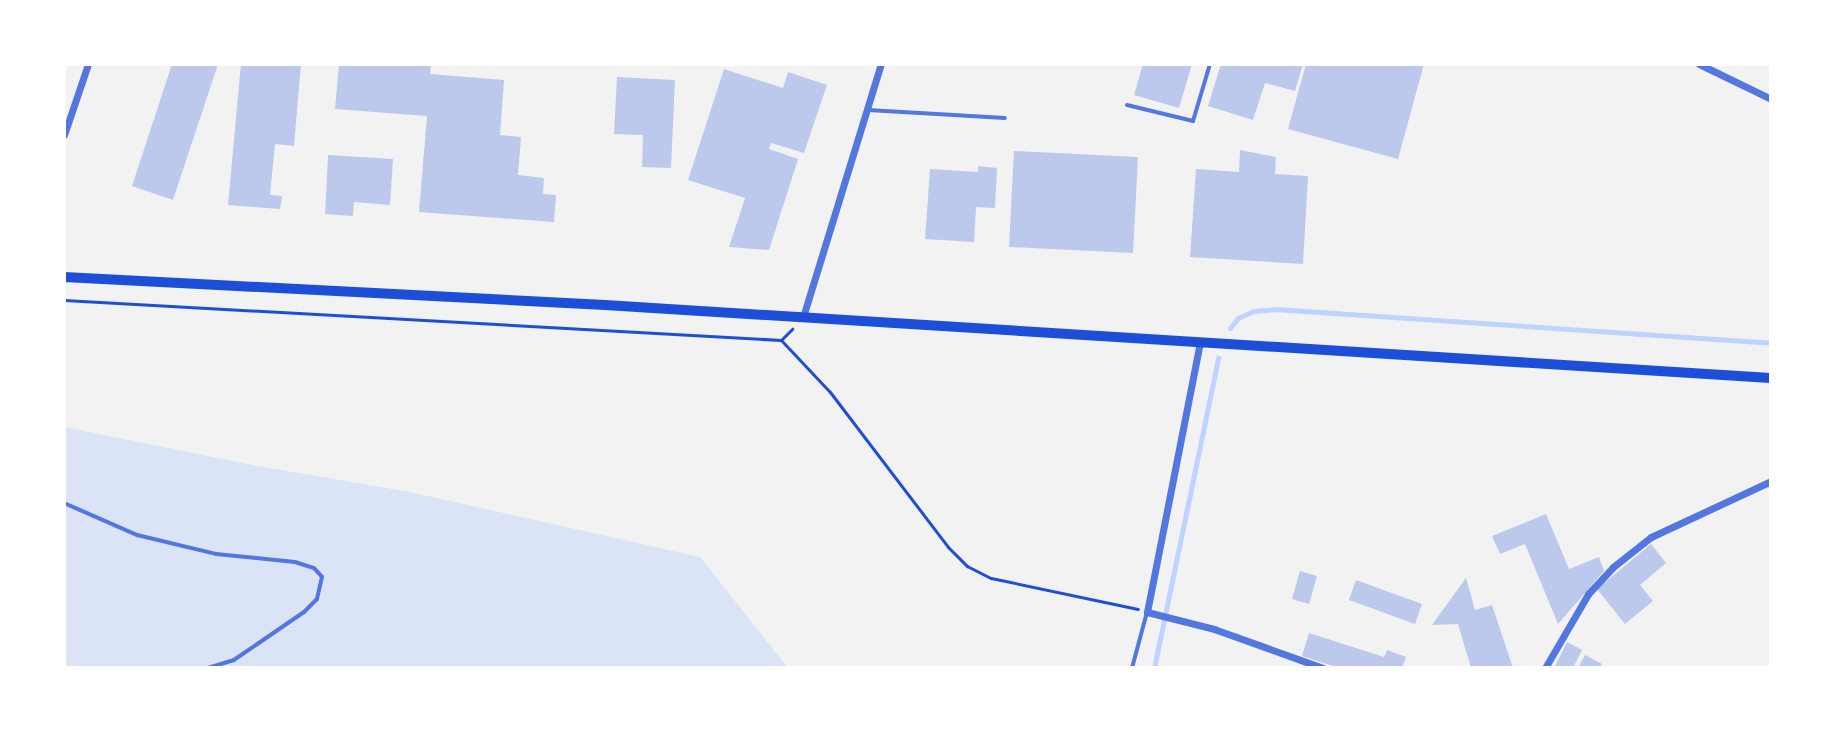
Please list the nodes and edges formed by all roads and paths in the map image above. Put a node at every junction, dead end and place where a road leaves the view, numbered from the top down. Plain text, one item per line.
1 (88, 64) edge
2 (881, 64) edge
3 (1210, 64) edge
4 (1699, 64) edge
5 (1771, 99) edge
6 (1127, 105) dead end
7 (867, 110) junction
8 (1005, 118) dead end
9 (64, 135) edge
10 (64, 277) edge
11 (64, 300) edge
12 (803, 317) junction
13 (1200, 342) junction
14 (1771, 378) edge
15 (1771, 481) edge
16 (64, 503) edge
17 (1147, 612) junction
18 (207, 668) edge
19 (1132, 668) edge
20 (1323, 668) edge
21 (1545, 668) edge

1 - 9 street
2 - 7 street
3 - 6 lane
4 - 5 street
7 - 8 lane
7 - 12 street
10 - 12 main road
11 - 17 path
12 - 13 main road
13 - 14 main road
13 - 17 street
15 - 21 street
16 - 18 lane
17 - 19 lane
17 - 20 street

